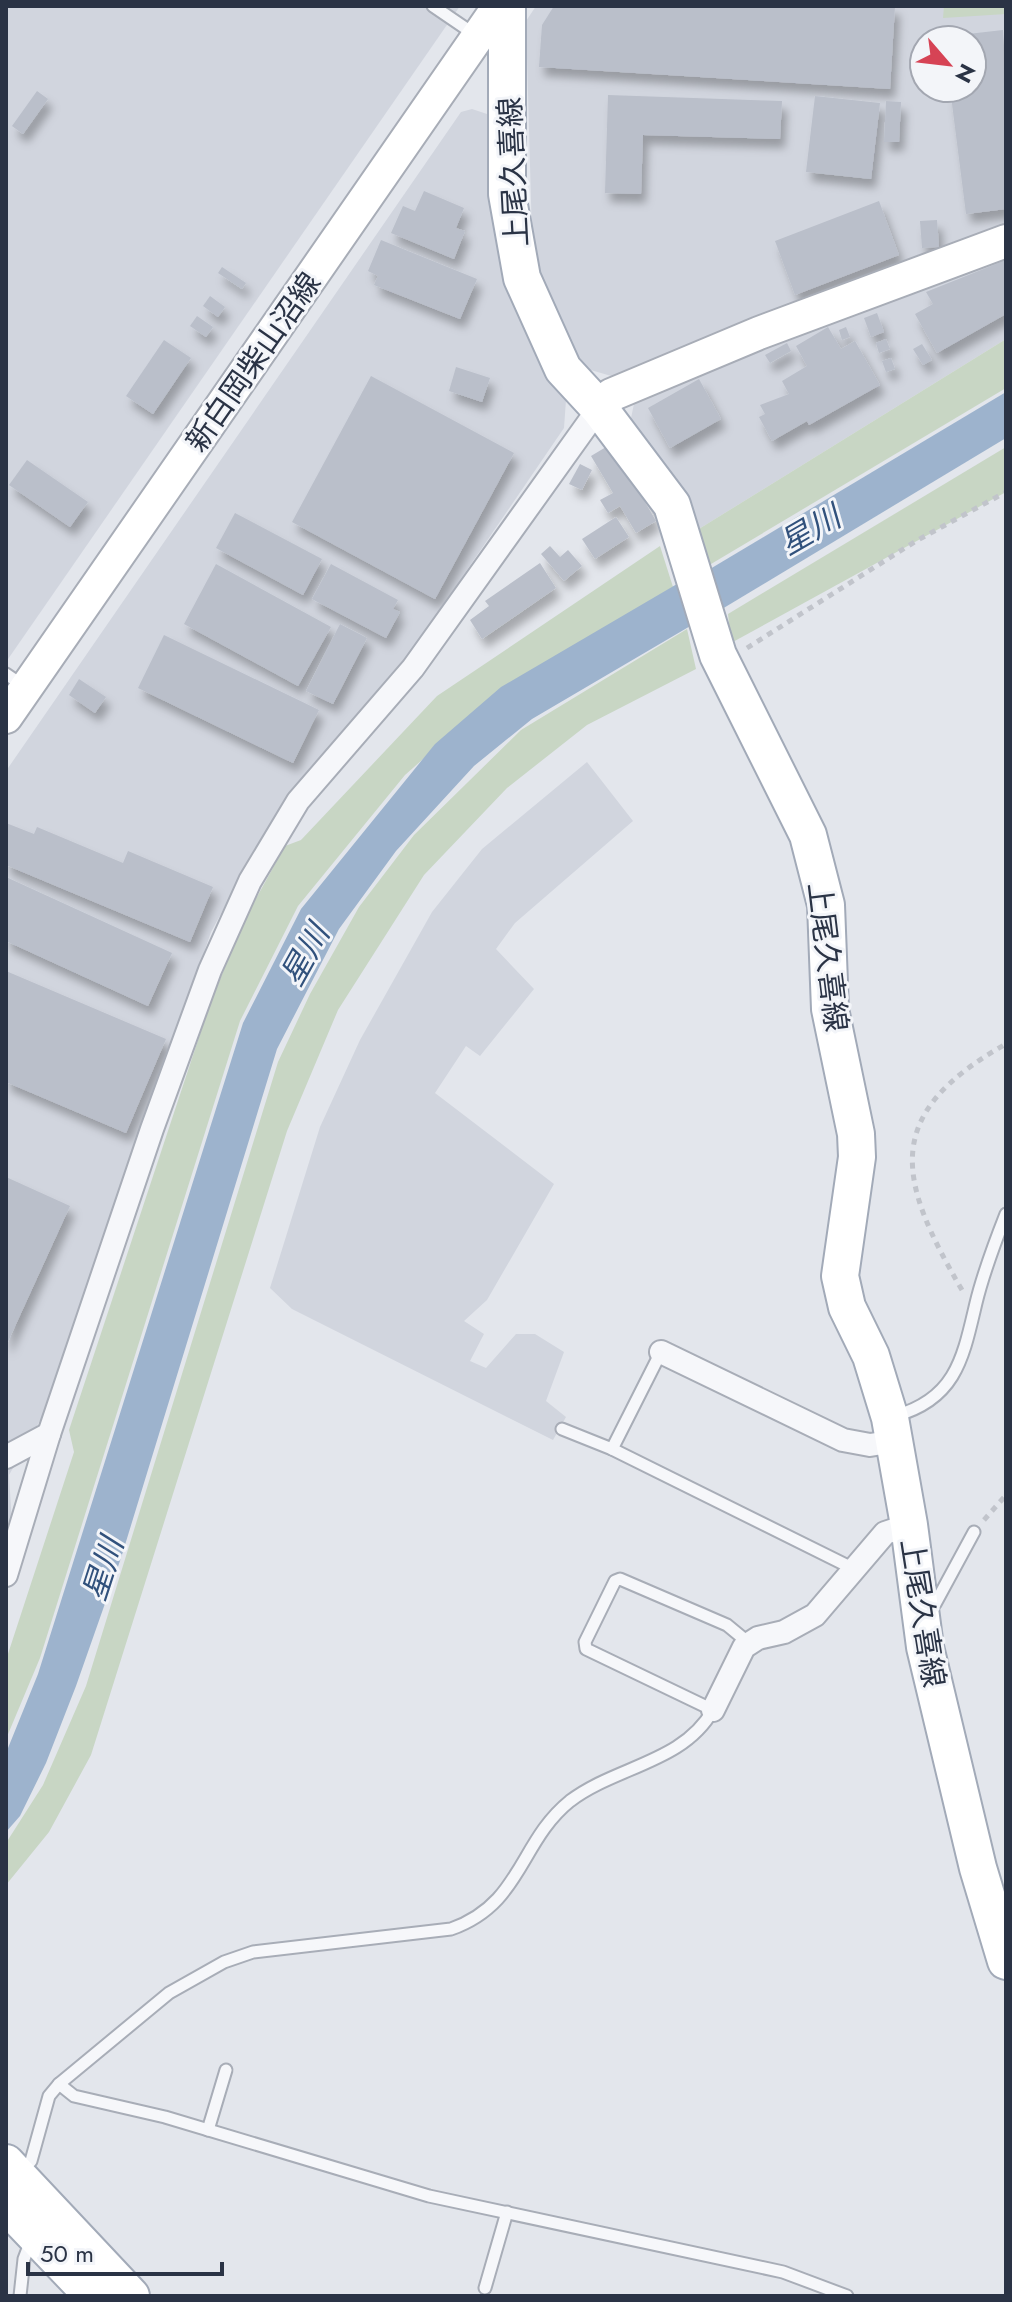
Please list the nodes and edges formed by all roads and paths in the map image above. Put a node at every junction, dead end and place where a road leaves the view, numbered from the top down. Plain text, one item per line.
1 (433, 6) edge
2 (499, 6) edge
3 (507, 6) edge
4 (478, 37) junction
5 (1006, 241) edge
6 (599, 408) junction
7 (1006, 492) edge
8 (721, 659) junction
9 (16, 681) edge
10 (6, 717) edge
11 (1006, 1044) edge
12 (1006, 1214) edge
13 (976, 1304) junction
14 (661, 1352) joint
15 (562, 1429) dead end
16 (893, 1430) junction
17 (49, 1434) junction
18 (612, 1449) junction
19 (6, 1457) edge
20 (1006, 1495) edge
21 (909, 1525) junction
22 (972, 1534) joint
23 (854, 1569) junction
24 (6, 1575) edge
25 (919, 1610) junction
26 (750, 1644) junction
27 (713, 1710) junction
28 (1006, 1961) edge
29 (226, 2070) dead end
30 (59, 2084) junction
31 (208, 2130) junction
32 (10, 2181) edge
33 (507, 2212) junction
34 (33, 2234) junction
35 (813, 2283) junction
36 (485, 2288) dead end
37 (20, 2296) edge
38 (93, 2296) edge
39 (131, 2296) edge
40 (809, 2296) edge
41 (847, 2296) edge

1 - 4 lane
2 - 4 street, 新白岡柴山沼線
3 - 6 main road, 上尾久喜線
4 - 9 street, 新白岡柴山沼線
5 - 6 street
6 - 8 main road, 上尾久喜線
6 - 17 street
7 - 8 path
8 - 16 main road, 上尾久喜線
9 - 10 street, 新白岡柴山沼線
11 - 13 path
12 - 13 lane
13 - 16 lane
14 - 16 street
14 - 18 lane
15 - 18 lane
16 - 21 main road, 上尾久喜線
17 - 19 street
17 - 24 street
18 - 23 lane
20 - 22 path
21 - 23 street
21 - 25 main road, 上尾久喜線
22 - 25 lane
23 - 26 street
25 - 28 main road, 上尾久喜線
26 - 27 street
26 - 27 lane
27 - 30 lane
29 - 31 lane
30 - 31 lane
30 - 32 lane
31 - 33 lane
32 - 34 main road
32 - 39 main road
33 - 35 lane
33 - 36 lane
34 - 37 lane
34 - 38 main road
35 - 40 lane
35 - 41 lane

